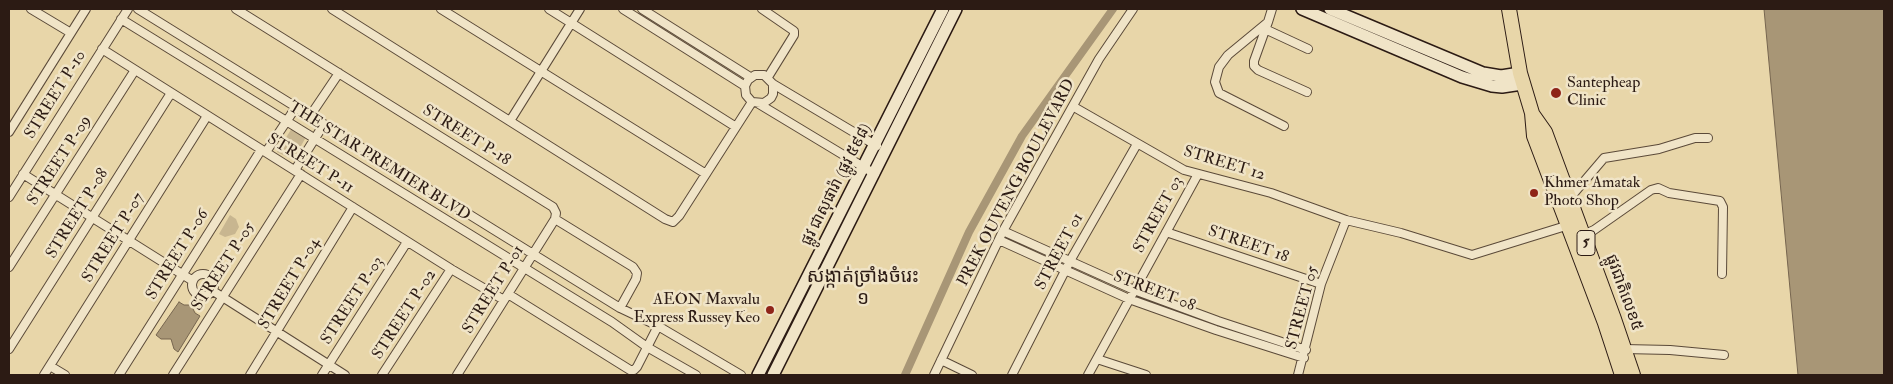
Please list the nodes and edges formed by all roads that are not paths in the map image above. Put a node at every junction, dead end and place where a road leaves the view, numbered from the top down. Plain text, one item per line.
1 (31, 9) edge
2 (86, 9) edge
3 (128, 9) edge
4 (138, 9) edge
5 (236, 9) edge
6 (332, 9) edge
7 (349, 9) edge
8 (441, 9) edge
9 (549, 9) edge
10 (580, 9) edge
11 (623, 9) edge
12 (642, 9) edge
13 (762, 9) edge
14 (944, 9) edge
15 (956, 9) edge
16 (1133, 9) edge
17 (1272, 9) edge
18 (1302, 9) edge
19 (1330, 9) edge
20 (1509, 9) edge
21 (344, 16) junction
22 (122, 19) junction
23 (572, 23) junction
24 (1267, 26) junction
25 (71, 33) junction
26 (1308, 49) dead end
27 (102, 50) junction
28 (1425, 55) junction
29 (134, 70) junction
30 (541, 71) junction
31 (339, 73) junction
32 (750, 77) junction
33 (768, 77) junction
34 (1521, 78) junction
35 (773, 84) junction
36 (745, 86) junction
37 (1307, 92) dead end
38 (171, 93) junction
39 (756, 103) junction
40 (296, 107) junction
41 (1074, 107) junction
42 (1532, 113) junction
43 (208, 116) junction
44 (310, 116) junction
45 (286, 121) junction
46 (510, 121) junction
47 (324, 124) junction
48 (1284, 126) dead end
49 (736, 127) junction
50 (9, 132) edge
51 (315, 138) junction
52 (1708, 138) dead end
53 (1137, 144) junction
54 (876, 145) junction
55 (264, 151) junction
56 (886, 151) junction
57 (864, 168) junction
58 (298, 172) junction
59 (23, 174) junction
60 (706, 174) junction
61 (875, 174) junction
62 (1198, 174) junction
63 (55, 194) junction
64 (9, 197) edge
65 (849, 198) junction
66 (1570, 199) junction
67 (860, 203) junction
68 (353, 207) junction
69 (92, 217) junction
70 (555, 219) junction
71 (1346, 220) junction
72 (1568, 225) junction
73 (1003, 231) junction
74 (1166, 232) junction
75 (1583, 235) junction
76 (999, 240) junction
77 (128, 241) junction
78 (407, 242) junction
79 (533, 254) junction
80 (1070, 261) junction
81 (9, 267) edge
82 (524, 268) junction
83 (450, 269) junction
84 (1065, 270) junction
85 (182, 274) junction
86 (1722, 274) dead end
87 (193, 281) junction
88 (1321, 284) junction
89 (1134, 290) junction
90 (213, 291) junction
91 (221, 296) junction
92 (506, 297) junction
93 (1129, 299) junction
94 (620, 308) junction
95 (658, 326) junction
96 (1217, 326) junction
97 (278, 332) junction
98 (9, 349) edge
99 (646, 349) junction
100 (1624, 349) junction
101 (1305, 354) junction
102 (1724, 355) dead end
103 (1096, 359) junction
104 (941, 360) junction
105 (328, 365) junction
106 (50, 366) junction
107 (732, 373) edge
108 (44, 375) edge
109 (65, 375) edge
110 (119, 375) edge
111 (173, 375) edge
112 (250, 375) edge
113 (322, 375) edge
114 (345, 375) edge
115 (382, 375) edge
116 (456, 375) edge
117 (696, 375) edge
118 (741, 375) edge
119 (758, 375) edge
120 (773, 375) edge
121 (934, 375) edge
122 (972, 375) edge
123 (1012, 375) edge
124 (1088, 375) edge
125 (1146, 375) edge
126 (1298, 375) edge
127 (1306, 375) edge
128 (1622, 375) edge
129 (1632, 375) edge

1 - 25 street
2 - 25 street
3 - 22 street, STREET P-10
4 - 40 street, THE STAR PREMIER BLVD
5 - 31 street, STREET P-18
6 - 21 street
7 - 21 street
8 - 30 street
9 - 23 street
10 - 23 street
11 - 36 street
12 - 32 street
13 - 33 street
14 - 54 main road, ផ្លូវ ជាសុផារ៉ា (ផ្លូវ ៥៩៨)
15 - 56 main road, ផ្លូវ ជាសុផារ៉ា (ផ្លូវ ៥៩៨)
16 - 41 street, PREK OUVENG BOULEVARD
17 - 24 street
18 - 28 main road
19 - 28 main road
20 - 34 highway, ផ្លូវជាតិលេខ៥ / 5
21 - 46 street
22 - 27 street, STREET P-10
22 - 45 street, THE STAR PREMIER BLVD
23 - 30 street
23 - 49 street
24 - 26 street
24 - 37 street
24 - 48 street
25 - 50 street
27 - 29 street, STREET P-11
27 - 59 street, STREET P-10
28 - 34 main road
29 - 38 street, STREET P-11
29 - 63 street, STREET P-09
30 - 46 street
30 - 60 street
31 - 44 street
31 - 70 street, STREET P-18
32 - 33 street
32 - 36 street
33 - 35 street
34 - 42 highway, ផ្លូវជាតិលេខ៥ / 5
35 - 39 street
35 - 54 street
36 - 39 street
38 - 43 street, STREET P-11
38 - 69 street, STREET P-08
39 - 49 street
39 - 57 street
40 - 44 street, THE STAR PREMIER BLVD
40 - 45 street, STREET P-06
41 - 53 street, STREET 12
41 - 73 street, PREK OUVENG BOULEVARD
42 - 66 highway, ផ្លូវជាតិលេខ៥ / 5
42 - 72 highway, ផ្លូវជាតិលេខ៥ / 5
43 - 55 street, STREET P-11
43 - 77 street, STREET P-07
44 - 47 street, THE STAR PREMIER BLVD
45 - 51 street, THE STAR PREMIER BLVD
45 - 55 street, STREET P-06
46 - 60 street
47 - 51 street, STREET P-05
47 - 79 street, THE STAR PREMIER BLVD
49 - 60 street
51 - 58 street, STREET P-05
51 - 82 street, THE STAR PREMIER BLVD
52 - 66 street
53 - 62 street, STREET 12
53 - 80 street, STREET 01
54 - 56 street
54 - 57 main road, ផ្លូវ ជាសុផារ៉ា (ផ្លូវ ៥៩៨)
55 - 58 street, STREET P-11
55 - 85 street, STREET P-06
56 - 61 main road, ផ្លូវ ជាសុផារ៉ា (ផ្លូវ ៥៩៨)
57 - 61 street
57 - 65 main road, ផ្លូវ ជាសុផារ៉ា (ផ្លូវ ៥៩៨)
58 - 68 street, STREET P-11
58 - 91 street, STREET P-05
59 - 63 street
59 - 64 street, STREET P-10
61 - 67 main road, ផ្លូវ ជាសុផារ៉ា (ផ្លូវ ៥៩៨)
62 - 71 street, STREET 12
62 - 74 street, STREET 03
63 - 69 street
63 - 81 street, STREET P-09
65 - 67 main road
65 - 119 main road, ផ្លូវ ជាសុផារ៉ា (ផ្លូវ ៥៩៨)
66 - 75 highway, ផ្លូវជាតិលេខ៥ / 5
67 - 120 main road, ផ្លូវ ជាសុផារ៉ា (ផ្លូវ ៥៩៨)
68 - 78 street, STREET P-11
68 - 97 street, STREET P-04
69 - 77 street
69 - 98 street, STREET P-08
70 - 79 street, STREET P-01
70 - 94 street, STREET P-18
71 - 72 street, STREET 12
71 - 88 street, STREET 05
72 - 128 highway, ផ្លូវជាតិលេខ៥ / 5
73 - 76 street, PREK OUVENG BOULEVARD
73 - 80 street
74 - 88 street, STREET 18
74 - 89 street, STREET 03
75 - 86 street
75 - 100 highway, ផ្លូវជាតិលេខ៥ / 5
76 - 84 street, STREET 08
76 - 104 street, PREK OUVENG BOULEVARD
77 - 85 street
77 - 106 street, STREET P-07
78 - 83 street, STREET P-11
78 - 105 street, STREET P-03
79 - 82 street, STREET P-01
79 - 94 street, THE STAR PREMIER BLVD
80 - 84 street, STREET 01
80 - 89 street
82 - 92 street, STREET P-01
82 - 99 street, THE STAR PREMIER BLVD
83 - 92 street, STREET P-11
83 - 115 street, STREET P-02
84 - 93 street, STREET 08
84 - 123 street, STREET 01
85 - 87 street
85 - 110 street, STREET P-06
87 - 90 street
87 - 90 street
88 - 101 street, STREET 05
89 - 93 street, STREET 03
89 - 96 street
90 - 91 street
91 - 97 street
91 - 111 street, STREET P-05
92 - 99 street, STREET P-11
92 - 116 street, STREET P-01
93 - 96 street, STREET 08
93 - 103 street, STREET 03
94 - 95 street, THE STAR PREMIER BLVD
95 - 99 street
95 - 107 street, THE STAR PREMIER BLVD
96 - 101 street
97 - 105 street
97 - 112 street, STREET P-04
99 - 117 street, THE STAR PREMIER BLVD
100 - 102 street
100 - 129 highway, ផ្លូវជាតិលេខ៥ / 5
101 - 126 street, STREET 05
103 - 124 street, STREET 03
103 - 125 street
104 - 121 street, PREK OUVENG BOULEVARD
104 - 122 street
105 - 113 street, STREET P-03
105 - 114 street
106 - 108 street, STREET P-07
106 - 109 street
107 - 118 street, THE STAR PREMIER BLVD
126 - 127 street

